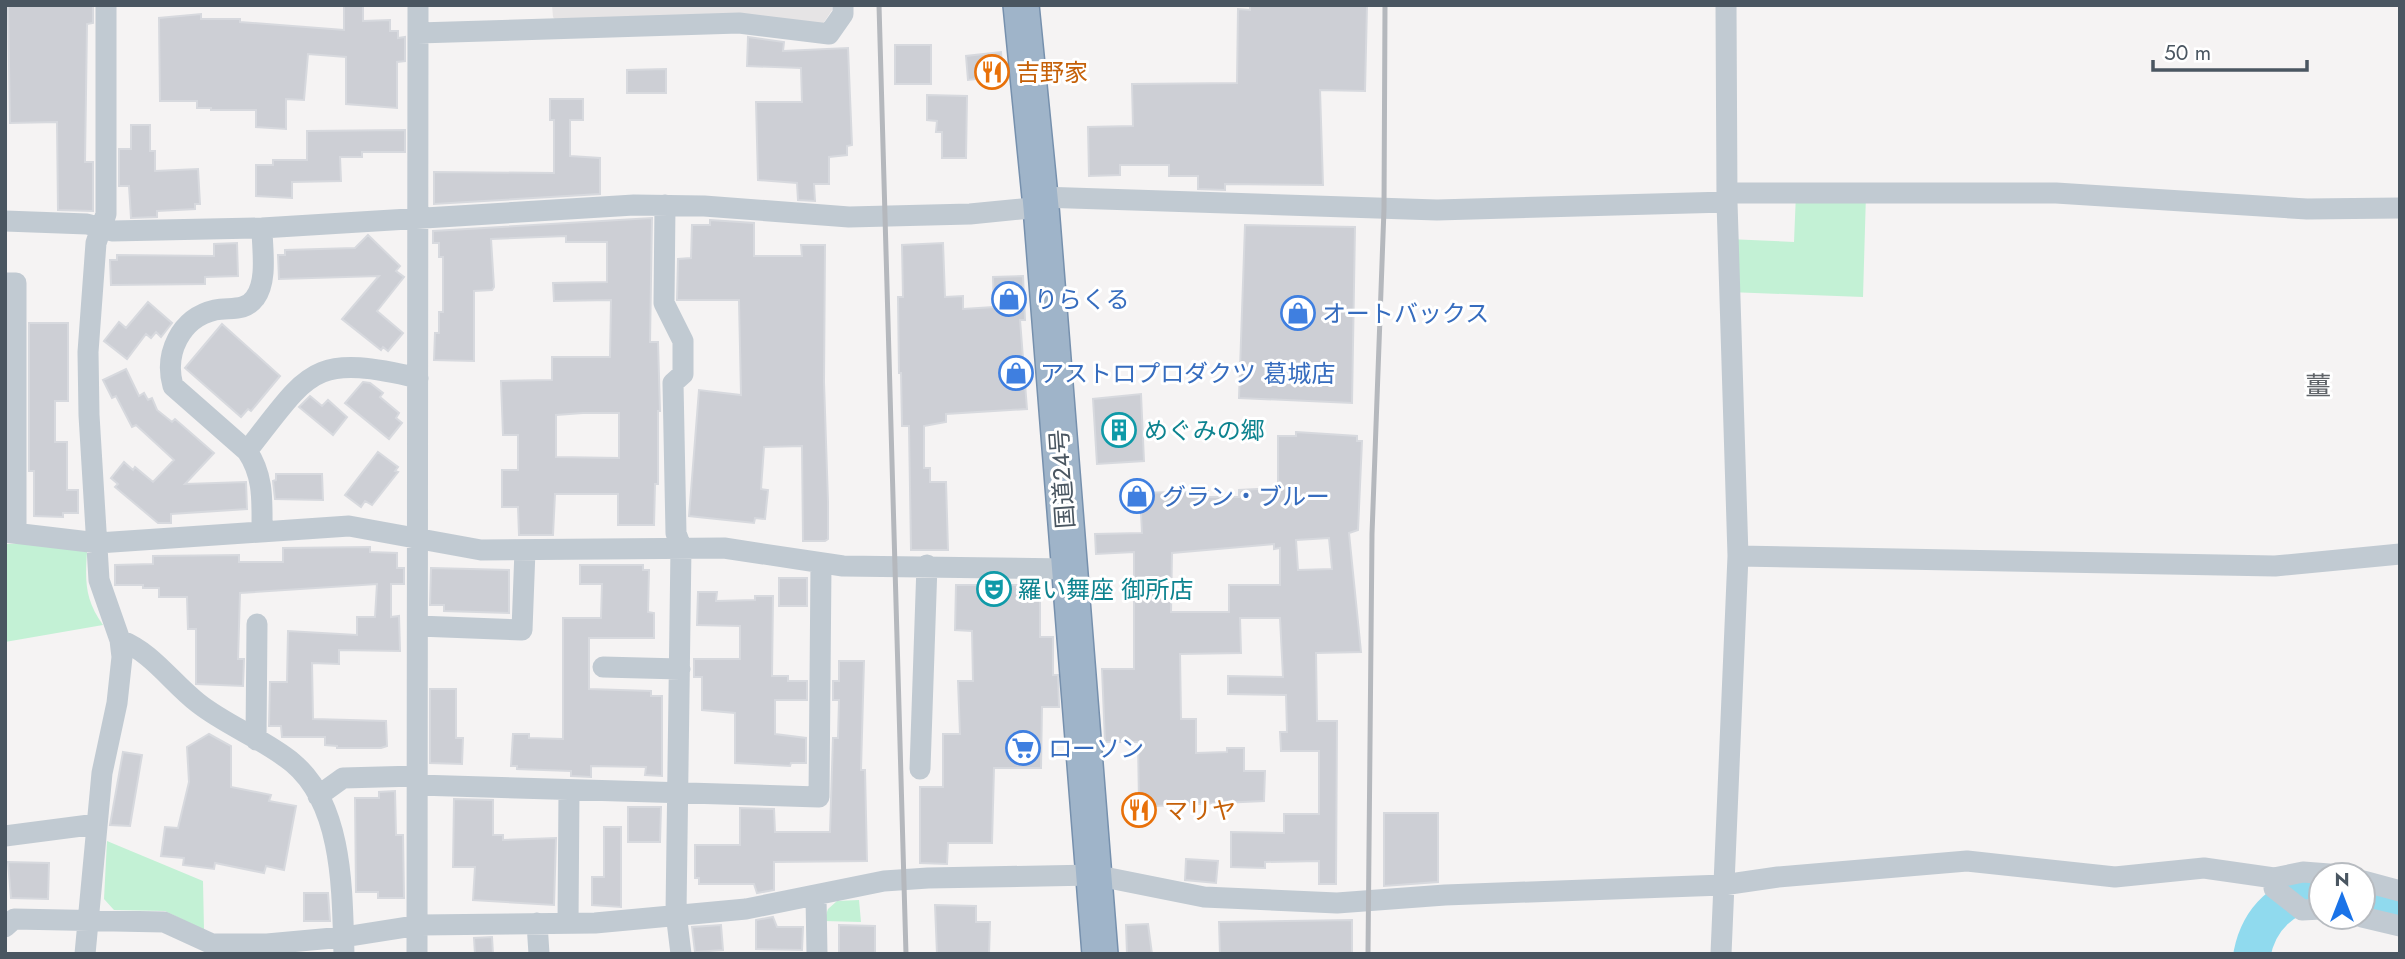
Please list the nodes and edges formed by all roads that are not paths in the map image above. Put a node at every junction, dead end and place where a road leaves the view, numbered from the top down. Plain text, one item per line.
1 (106, 5) edge
2 (418, 5) edge
3 (843, 5) edge
4 (1021, 5) edge
5 (1726, 5) edge
6 (418, 33) junction
7 (1727, 198) junction
8 (1040, 202) junction
9 (665, 205) junction
10 (2400, 208) edge
11 (419, 219) junction
12 (5, 221) edge
13 (100, 228) junction
14 (262, 228) junction
15 (5, 283) edge
16 (418, 378) junction
17 (11, 409) edge
18 (247, 451) junction
19 (262, 530) junction
20 (11, 532) edge
21 (418, 537) junction
22 (98, 543) junction
23 (681, 547) junction
24 (525, 550) junction
25 (2400, 554) edge
26 (1738, 556) junction
27 (821, 564) junction
28 (927, 565) junction
29 (1068, 569) junction
30 (257, 624) dead end
31 (418, 626) junction
32 (120, 640) junction
33 (603, 667) dead end
34 (680, 668) junction
35 (257, 740) junction
36 (920, 769) dead end
37 (417, 781) junction
38 (569, 790) junction
39 (678, 794) junction
40 (318, 796) junction
41 (97, 824) junction
42 (5, 836) edge
43 (2307, 872) edge
44 (1094, 875) junction
45 (2274, 883) junction
46 (1723, 885) junction
47 (2377, 885) edge
48 (2400, 891) edge
49 (816, 897) junction
50 (2307, 907) edge
51 (677, 913) junction
52 (86, 920) junction
53 (2377, 921) edge
54 (537, 923) junction
55 (568, 923) junction
56 (419, 925) junction
57 (2400, 926) edge
58 (5, 927) edge
59 (344, 946) edge
60 (234, 949) edge
61 (85, 954) edge
62 (417, 954) edge
63 (539, 954) edge
64 (681, 954) edge
65 (817, 954) edge
66 (1100, 954) edge
67 (1721, 954) edge

1 - 13 street
2 - 6 street
3 - 6 street
4 - 8 highway, 国道24号
5 - 7 street
6 - 11 street
7 - 8 street
7 - 10 street
7 - 26 street
8 - 9 street
8 - 29 highway, 国道24号
9 - 11 street
9 - 23 street
11 - 14 street
11 - 16 street
12 - 13 street
13 - 14 street
13 - 22 street
14 - 18 street
15 - 17 street
16 - 18 street
16 - 21 street
17 - 20 street
18 - 19 street
19 - 21 street
19 - 22 street
20 - 22 street
21 - 24 street
21 - 31 street
22 - 32 street
23 - 24 street
23 - 27 street
23 - 34 street
24 - 31 street
25 - 26 street
26 - 46 street
27 - 28 street
27 - 39 street
28 - 29 street
28 - 36 street
29 - 44 highway, 国道24号
30 - 35 street
31 - 37 street
32 - 35 street
32 - 41 street
33 - 34 street
34 - 39 street
35 - 40 street
37 - 38 street
37 - 40 street
37 - 56 street
38 - 39 street
38 - 55 street
39 - 51 street
40 - 59 street
41 - 42 street
41 - 52 street
43 - 45 street
44 - 46 street
44 - 49 street
44 - 66 highway, 国道24号
45 - 46 street
45 - 50 street
46 - 67 street
47 - 48 street
49 - 51 street
49 - 65 street
51 - 55 street
51 - 64 street
52 - 58 street
52 - 60 street
52 - 61 street
53 - 57 street
54 - 55 street
54 - 56 street
54 - 63 street
56 - 59 street
56 - 62 street
59 - 60 street

